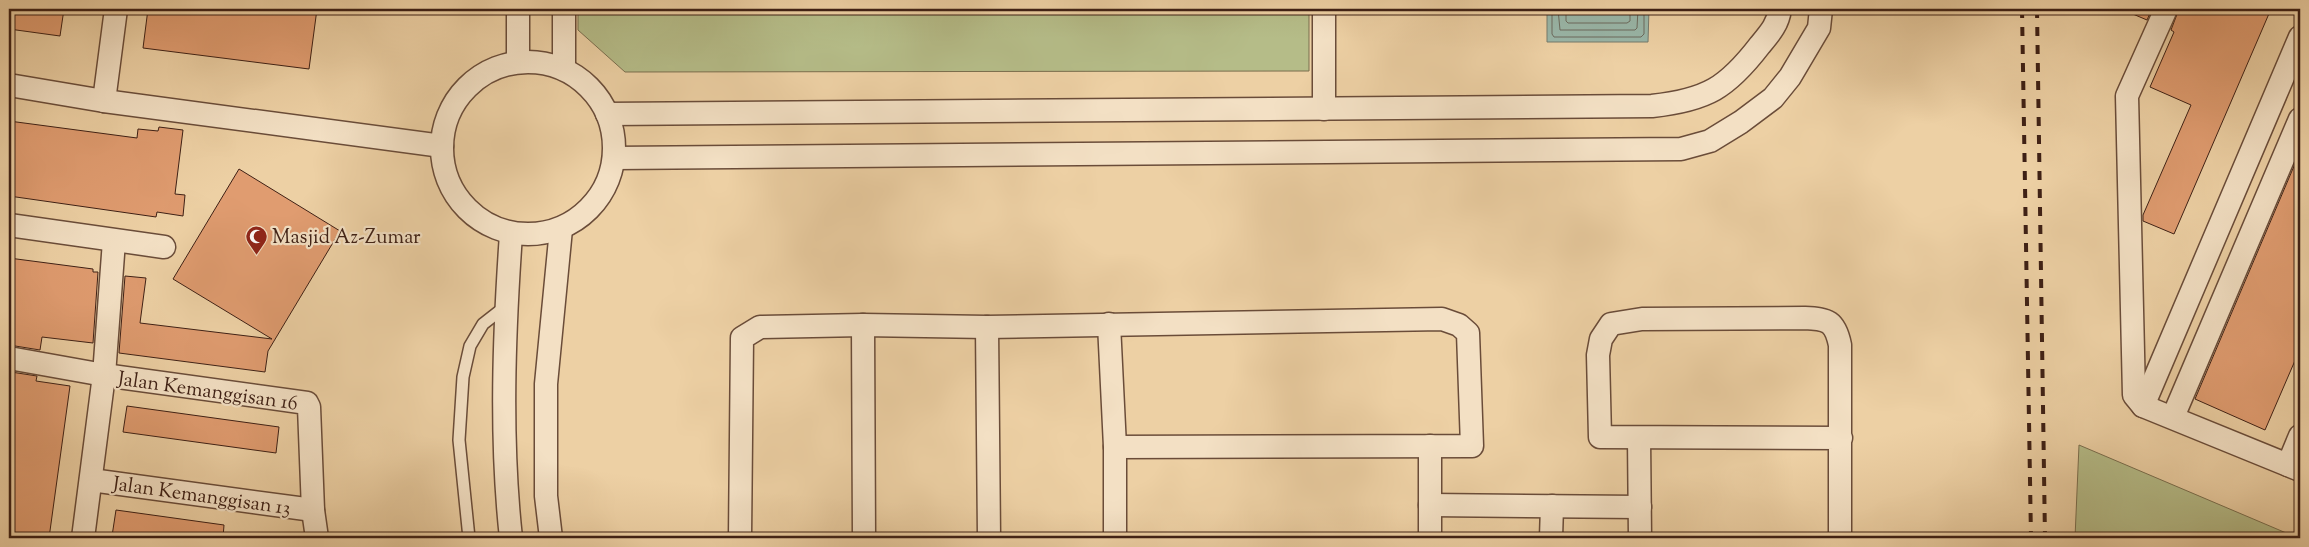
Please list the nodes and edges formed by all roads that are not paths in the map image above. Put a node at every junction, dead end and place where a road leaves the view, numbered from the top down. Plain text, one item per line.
1 (116, 9) edge
2 (518, 9) edge
3 (564, 9) edge
4 (1324, 9) edge
5 (1780, 9) edge
6 (1820, 9) edge
7 (2166, 9) edge
8 (2300, 37) edge
9 (518, 62) junction
10 (564, 69) junction
11 (9, 86) edge
12 (104, 101) junction
13 (1324, 109) junction
14 (608, 114) junction
15 (2300, 119) edge
16 (442, 146) junction
17 (614, 158) junction
18 (9, 226) edge
19 (561, 229) junction
20 (511, 234) junction
21 (114, 241) junction
22 (164, 247) dead end
23 (506, 306) junction
24 (1109, 324) junction
25 (863, 326) junction
26 (988, 327) junction
27 (9, 358) edge
28 (104, 376) junction
29 (2143, 406) junction
30 (2173, 417) junction
31 (2300, 436) edge
32 (1639, 438) junction
33 (1841, 438) junction
34 (1115, 446) junction
35 (1430, 446) junction
36 (2294, 468) edge
37 (91, 480) junction
38 (1430, 505) junction
39 (1552, 506) junction
40 (1640, 507) junction
41 (313, 510) junction
42 (83, 538) edge
43 (317, 538) edge
44 (469, 538) edge
45 (511, 538) edge
46 (551, 538) edge
47 (740, 538) edge
48 (864, 538) edge
49 (989, 538) edge
50 (1115, 538) edge
51 (1430, 538) edge
52 (1552, 538) edge
53 (1640, 538) edge
54 (1840, 538) edge

1 - 12 street
2 - 9 street
3 - 10 street
4 - 13 street
5 - 13 street
6 - 17 street
7 - 29 street
8 - 29 street
9 - 10 street
9 - 16 street
10 - 14 street
11 - 12 street
12 - 16 street
13 - 14 street
14 - 17 street
15 - 30 street
16 - 20 street
17 - 19 street
18 - 21 street
19 - 20 street
19 - 46 street
20 - 23 street
21 - 22 street
21 - 28 street
23 - 44 lane
23 - 45 street
24 - 26 street
24 - 34 street
24 - 35 street
25 - 26 street
25 - 47 street
25 - 48 street
26 - 49 street
27 - 28 street, Jalan Kemanggisan 16
28 - 37 street
28 - 41 street, Jalan Kemanggisan 16
29 - 30 street
30 - 36 street
31 - 36 street
32 - 33 street
32 - 33 street
32 - 40 street
33 - 54 street
34 - 35 street
34 - 50 street
35 - 38 street
37 - 41 street, Jalan Kemanggisan 13
37 - 42 street
38 - 39 street
38 - 51 street
39 - 40 street
39 - 52 street
40 - 53 street
41 - 43 street

